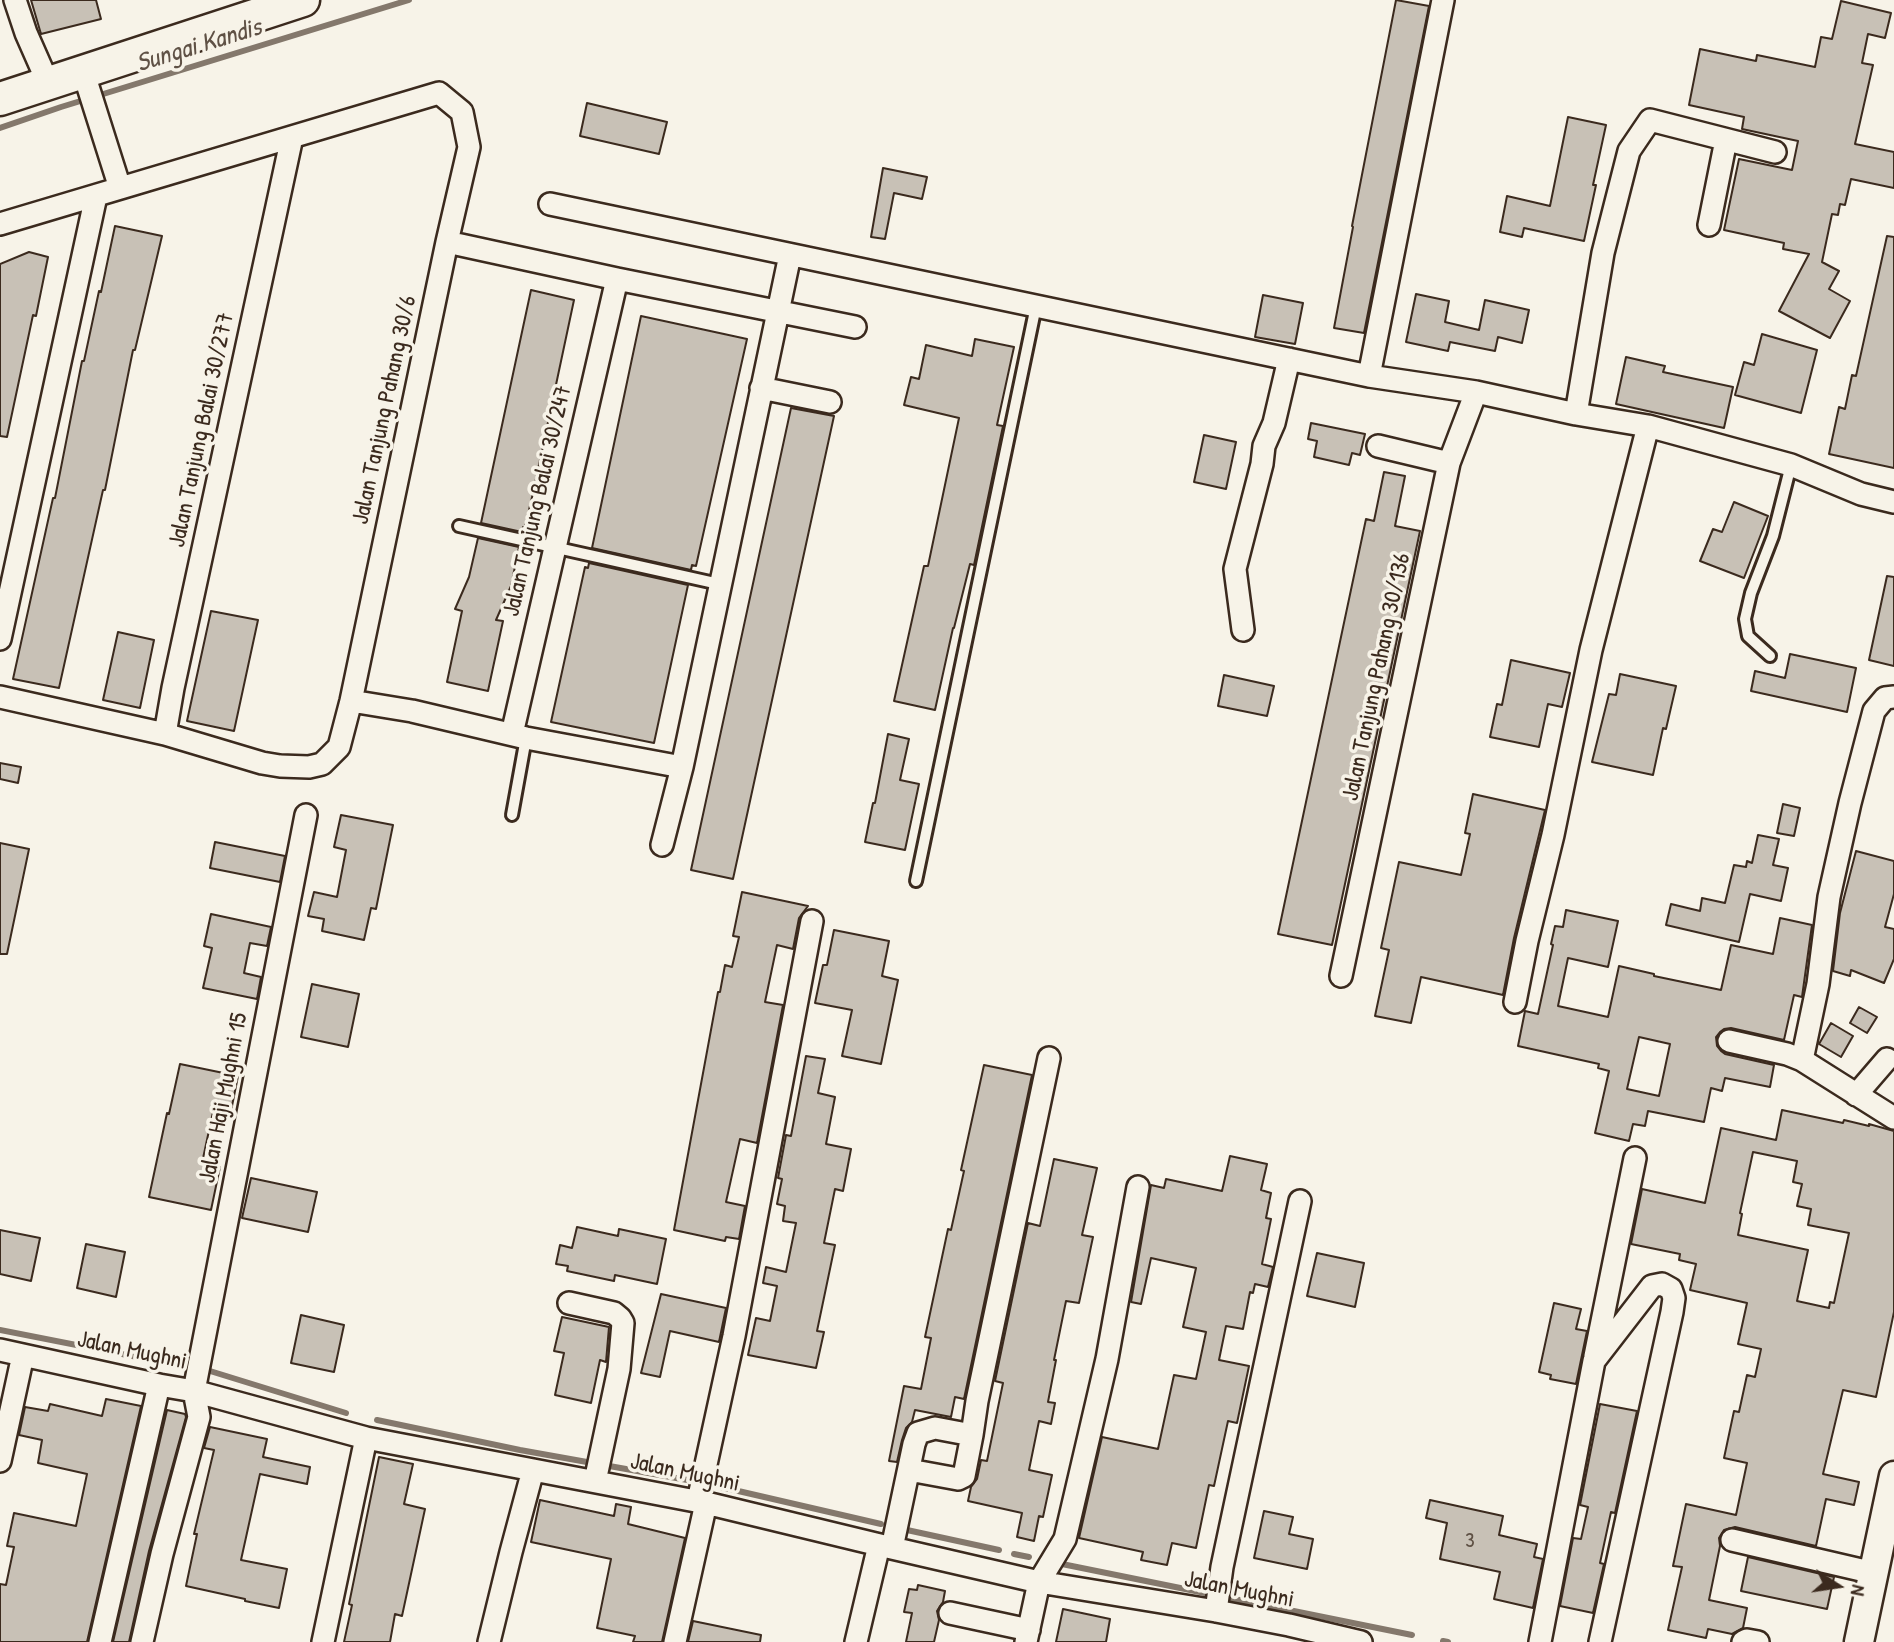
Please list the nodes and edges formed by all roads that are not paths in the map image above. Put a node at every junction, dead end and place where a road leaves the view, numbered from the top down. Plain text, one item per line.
1 (15, 0) edge
2 (303, 0) edge
3 (1443, 0) edge
4 (48, 83) junction
5 (89, 89) junction
6 (0, 99) edge
7 (292, 137) junction
8 (1726, 140) junction
9 (1775, 152) dead end
10 (120, 188) junction
11 (96, 196) junction
12 (550, 204) dead end
13 (0, 224) edge
14 (1709, 225) dead end
15 (447, 242) junction
16 (790, 254) junction
17 (617, 279) junction
18 (1036, 306) junction
19 (778, 311) junction
20 (855, 327) dead end
21 (1289, 359) junction
22 (1369, 376) junction
23 (761, 388) junction
24 (1476, 393) junction
25 (830, 402) dead end
26 (1576, 414) junction
27 (1648, 426) junction
28 (1378, 446) dead end
29 (1449, 463) junction
30 (1791, 465) junction
31 (1894, 502) edge
32 (459, 526) dead end
33 (554, 547) junction
34 (719, 584) junction
35 (1243, 630) dead end
36 (0, 639) edge
37 (1770, 656) dead end
38 (0, 696) edge
39 (1894, 697) edge
40 (351, 701) junction
41 (166, 734) junction
42 (519, 736) junction
43 (682, 767) junction
44 (306, 815) dead end
45 (512, 815) dead end
46 (662, 845) dead end
47 (916, 881) dead end
48 (812, 921) dead end
49 (1341, 976) dead end
50 (1515, 1002) dead end
51 (1729, 1041) dead end
52 (1049, 1058) dead end
53 (1887, 1059) dead end
54 (1802, 1060) junction
55 (1856, 1095) junction
56 (1894, 1118) edge
57 (1635, 1158) dead end
58 (1138, 1187) dead end
59 (1300, 1201) dead end
60 (569, 1303) dead end
61 (0, 1350) edge
62 (23, 1355) junction
63 (1594, 1362) junction
64 (159, 1385) junction
65 (194, 1391) junction
66 (972, 1435) junction
67 (366, 1438) junction
68 (0, 1461) edge
69 (533, 1470) junction
70 (909, 1470) junction
71 (1894, 1475) edge
72 (595, 1476) junction
73 (702, 1502) junction
74 (1732, 1540) dead end
75 (885, 1546) junction
76 (1874, 1573) junction
77 (1039, 1582) junction
78 (1216, 1611) junction
79 (950, 1613) dead end
80 (1287, 1634) edge
81 (1027, 1636) edge
82 (100, 1642) edge
83 (142, 1642) edge
84 (323, 1642) edge
85 (489, 1642) edge
86 (675, 1642) edge
87 (856, 1642) edge
88 (1361, 1642) edge
89 (1540, 1642) edge
90 (1600, 1642) edge
91 (1743, 1642) edge
92 (1758, 1642) edge
93 (1859, 1642) edge

1 - 4 street
2 - 5 main road
3 - 22 street
4 - 5 main road
4 - 6 main road
5 - 10 street
7 - 10 street
7 - 15 street, Jalan Tanjung Pahang 30/6
7 - 41 street, Jalan Tanjung Balai 30/277
8 - 9 street
8 - 14 street
8 - 26 street
10 - 11 street
11 - 13 street
11 - 36 street
12 - 16 street
15 - 17 street
15 - 40 street, Jalan Tanjung Pahang 30/6
16 - 18 street
16 - 19 street
17 - 19 street
17 - 33 street, Jalan Tanjung Balai 30/247
18 - 21 street
18 - 47 lane
19 - 20 street
19 - 23 street
21 - 22 street
21 - 35 street
22 - 24 street
23 - 25 street
23 - 34 street
24 - 26 street
24 - 29 street, Jalan Tanjung Pahang 30/136
26 - 27 street
27 - 30 street
27 - 50 street
28 - 29 street
29 - 49 street, Jalan Tanjung Pahang 30/136
30 - 31 street
30 - 37 lane
32 - 33 lane
33 - 34 lane
33 - 42 street, Jalan Tanjung Balai 30/247
34 - 43 street
38 - 41 street
39 - 54 street
40 - 41 street, Jalan Tanjung Pahang 30/6
40 - 42 street
42 - 43 street
42 - 45 lane
43 - 46 street
44 - 65 street, Jalan Haji Mughni 15
48 - 73 street
51 - 54 street
52 - 66 street
53 - 55 street
54 - 55 street
55 - 56 street
57 - 63 street
58 - 77 street
59 - 78 street
60 - 72 street
61 - 62 street, Jalan Mughni
62 - 64 street, Jalan Mughni
62 - 68 street
63 - 89 street
63 - 90 street
64 - 65 street, Jalan Mughni
64 - 82 street
65 - 67 street, Jalan Mughni
65 - 83 street, Jalan Haji Mughni 15
66 - 70 street
66 - 70 street
67 - 69 street, Jalan Mughni
67 - 84 street
69 - 72 street, Jalan Mughni
69 - 85 street
70 - 75 street
71 - 76 street
72 - 73 street, Jalan Mughni
73 - 75 street, Jalan Mughni
73 - 86 street
74 - 76 street
75 - 77 street, Jalan Mughni
75 - 87 street
76 - 93 street
77 - 78 street, Jalan Mughni
77 - 81 street
78 - 80 street, Jalan Mughni
79 - 81 street
80 - 88 street, Jalan Mughni
91 - 92 street

